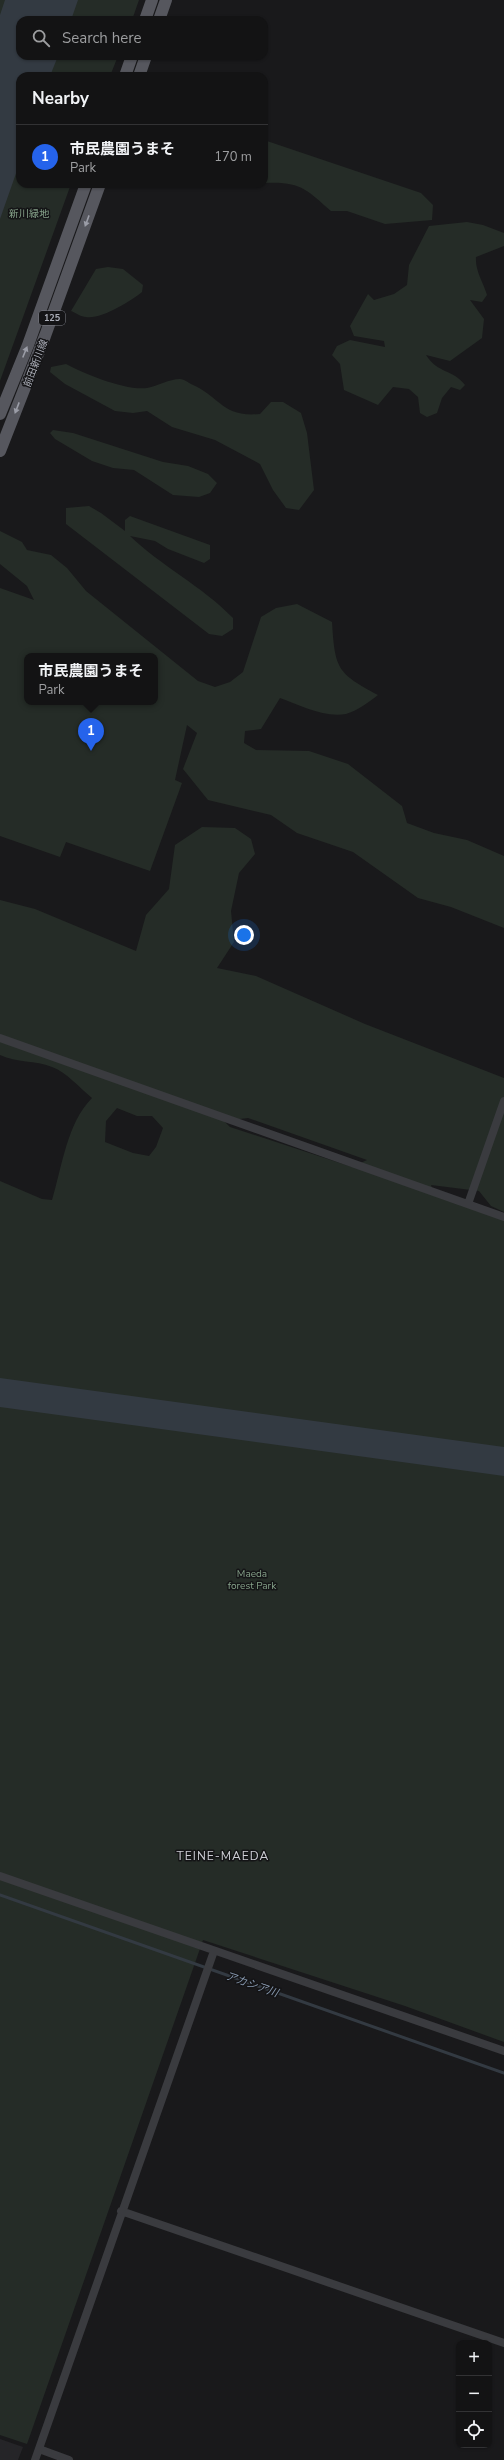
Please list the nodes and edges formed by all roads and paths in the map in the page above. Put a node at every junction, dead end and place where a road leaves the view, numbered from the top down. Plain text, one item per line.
1 (152, 0) edge
2 (166, 0) edge
3 (146, 16) edge
4 (160, 16) edge
5 (130, 60) edge
6 (145, 60) edge
7 (126, 72) edge
8 (140, 72) edge
9 (85, 188) edge
10 (99, 188) edge
11 (0, 414) edge
12 (0, 452) edge
13 (0, 1038) edge
14 (504, 1101) edge
15 (468, 1204) junction
16 (504, 1217) edge
17 (0, 1876) edge
18 (213, 1954) junction
19 (504, 2051) edge
20 (121, 2211) junction
21 (504, 2343) edge
22 (39, 2449) junction
23 (35, 2460) edge
24 (69, 2460) edge

1 - 3 main road
2 - 4 main road
5 - 7 main road
6 - 8 main road
11 -> 9 main road, 前田新川線 / 125
10 -> 12 main road, 前田新川線 / 125
13 - 15 street
14 - 15 street
15 - 16 street
17 - 18 street
18 - 19 street
18 - 20 street
20 - 21 street
20 - 22 street
22 - 23 street
22 - 24 street

